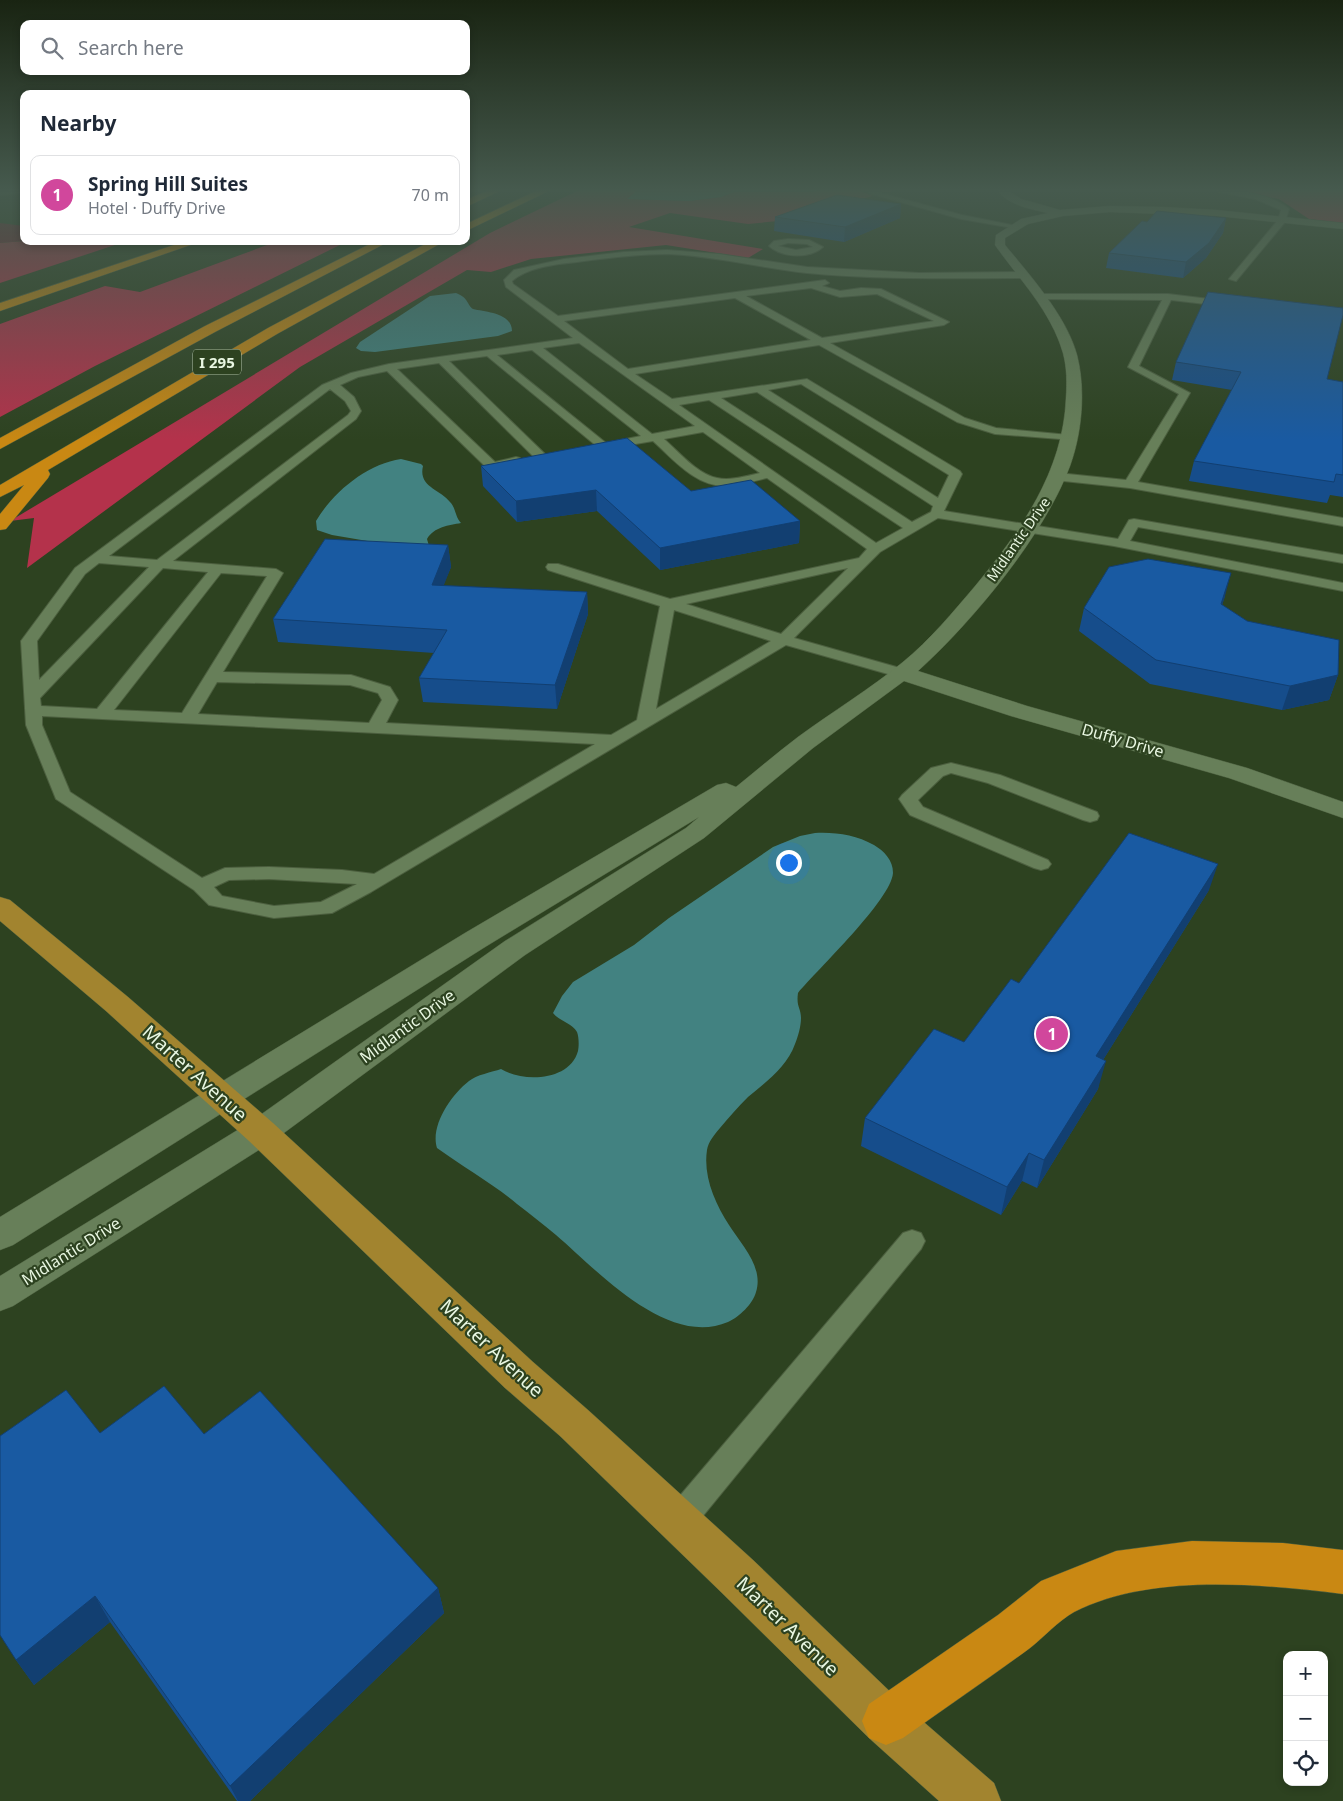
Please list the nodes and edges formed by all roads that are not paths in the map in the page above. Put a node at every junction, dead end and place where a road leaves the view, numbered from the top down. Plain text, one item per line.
1 (102, 273) edge
2 (321, 273) edge
3 (378, 273) edge
4 (516, 273) edge
5 (843, 273) edge
6 (1238, 273) edge
7 (854, 274) junction
8 (1024, 275) joint
9 (1233, 279) dead end
10 (812, 285) junction
11 (737, 295) junction
12 (1041, 296) junction
13 (1168, 297) junction
14 (1240, 306) edge
15 (0, 307) edge
16 (556, 319) junction
17 (581, 340) junction
18 (823, 341) junction
19 (534, 346) junction
20 (489, 353) junction
21 (441, 359) junction
22 (389, 367) junction
23 (626, 372) junction
24 (332, 384) junction
25 (758, 388) junction
26 (711, 396) junction
27 (669, 403) junction
28 (705, 428) junction
29 (652, 438) junction
30 (1069, 438) junction
31 (0, 444) edge
32 (603, 446) junction
33 (585, 449) edge
34 (56, 458) junction
35 (770, 474) junction
36 (1058, 477) junction
37 (1130, 484) junction
38 (0, 492) edge
39 (938, 510) junction
40 (1343, 522) edge
41 (0, 525) edge
42 (912, 528) junction
43 (1028, 529) junction
44 (1122, 544) junction
45 (875, 548) junction
46 (97, 559) junction
47 (1343, 559) edge
48 (862, 561) junction
49 (158, 565) junction
50 (553, 567) dead end
51 (218, 568) junction
52 (1343, 587) edge
53 (668, 604) junction
54 (784, 640) junction
55 (901, 673) junction
56 (212, 677) junction
57 (33, 704) junction
58 (102, 714) junction
59 (187, 718) junction
60 (645, 723) junction
61 (375, 728) junction
62 (616, 740) junction
63 (805, 743) junction
64 (1343, 810) edge
65 (1090, 816) dead end
66 (1041, 864) dead end
67 (376, 880) junction
68 (201, 886) junction
69 (0, 906) edge
70 (222, 1096) junction
71 (261, 1132) junction
72 (0, 1235) edge
73 (912, 1241) dead end
74 (0, 1295) edge
75 (678, 1522) junction
76 (1343, 1572) edge
77 (886, 1721) junction
78 (976, 1801) edge

1 - 15 highway
2 - 31 highway, I 295
3 - 34 highway, I 295
4 - 16 lane
5 - 7 lane
6 - 9 lane
7 - 8 lane
7 - 10 lane
8 - 12 street, Midlantic Drive
10 - 11 lane
10 - 18 lane
11 - 16 lane
11 - 18 lane
12 - 13 lane
12 - 30 street, Midlantic Drive
13 - 14 lane
13 - 37 lane
16 - 17 lane
17 - 19 lane
17 - 23 lane
18 - 23 lane
18 - 30 lane
19 - 20 lane
19 - 29 lane
20 - 21 lane
20 - 32 lane
21 - 22 lane
21 - 22 lane
22 - 24 lane
23 - 27 lane
24 - 46 lane
24 - 49 lane
25 - 26 lane
25 - 39 lane
25 - 39 lane
26 - 27 lane
26 - 42 lane
27 - 28 lane
28 - 29 lane
28 - 35 lane
29 - 32 lane
29 - 35 lane
30 - 36 street, Midlantic Drive
32 - 33 lane
34 - 38 highway, I 295
34 - 41 highway
35 - 45 lane
36 - 37 lane
36 - 43 street, Midlantic Drive
37 - 40 lane
39 - 42 lane
39 - 43 lane
42 - 45 lane
43 - 44 lane
43 - 55 street, Midlantic Drive
44 - 47 lane
44 - 52 lane
45 - 48 lane
46 - 49 lane
46 - 57 lane
48 - 53 lane
48 - 54 lane
49 - 51 lane
49 - 57 lane
50 - 53 lane
51 - 56 lane
51 - 58 lane
53 - 54 lane
53 - 60 lane
54 - 55 lane
54 - 60 lane
55 - 63 street, Midlantic Drive
55 - 64 street, Duffy Drive
56 - 59 lane
56 - 61 lane
57 - 58 lane
57 - 68 lane
58 - 59 lane
59 - 61 lane
60 - 62 lane
61 - 62 lane
62 - 67 lane
63 - 70 street, Midlantic Drive
63 - 71 street, Midlantic Drive
65 - 66 lane
67 - 68 lane
67 - 68 lane
69 - 70 main road, Marter Avenue
70 - 71 main road, Marter Avenue
70 - 72 street, Midlantic Drive
71 - 74 street, Midlantic Drive
71 - 75 main road, Marter Avenue
73 - 75 lane
75 - 77 main road, Marter Avenue
76 - 77 highway
77 - 78 main road, Marter Avenue

